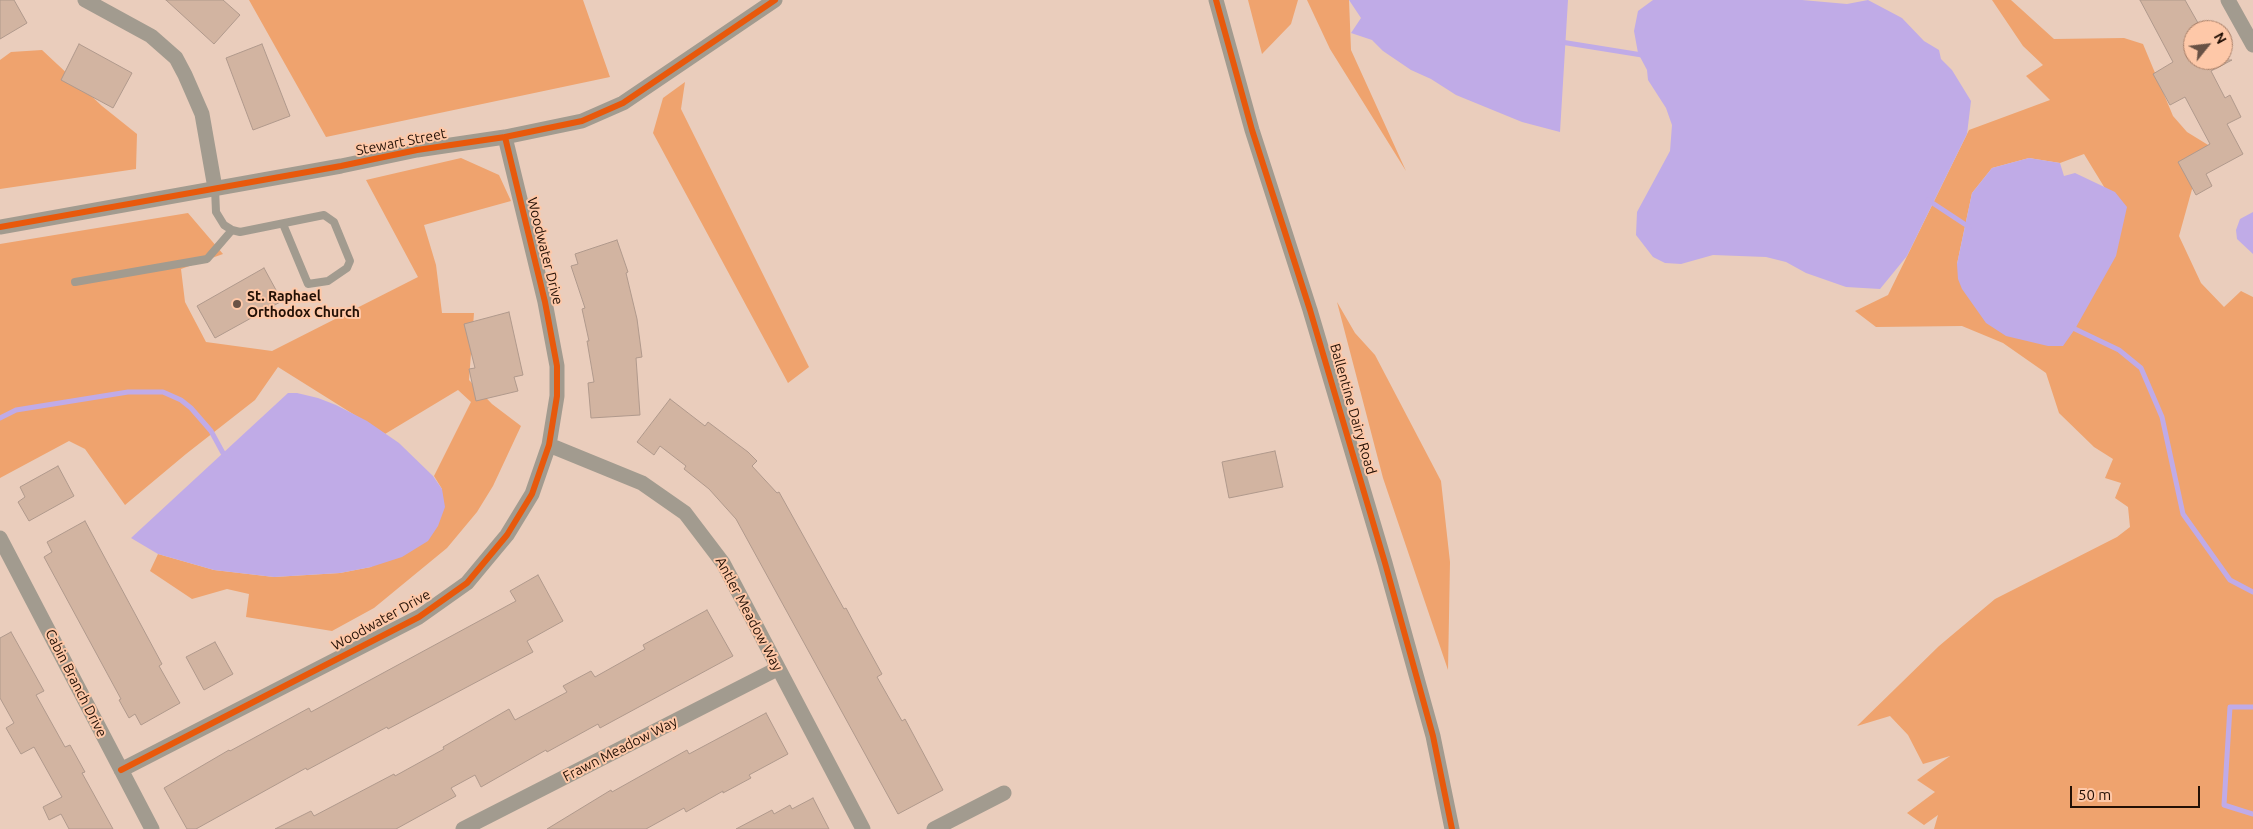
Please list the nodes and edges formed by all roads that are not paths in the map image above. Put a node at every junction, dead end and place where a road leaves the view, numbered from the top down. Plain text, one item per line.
1 (85, 0) edge
2 (775, 0) edge
3 (1216, 0) edge
4 (2228, 0) edge
5 (2253, 45) edge
6 (505, 137) junction
7 (215, 188) junction
8 (283, 224) junction
9 (0, 227) edge
10 (232, 230) junction
11 (75, 282) dead end
12 (549, 445) junction
13 (0, 538) edge
14 (778, 669) junction
15 (121, 770) junction
16 (1004, 793) dead end
17 (152, 829) edge
18 (463, 829) edge
19 (863, 829) edge
20 (934, 829) edge
21 (1452, 829) edge

1 - 7 street
2 - 6 street, Stewart Street
3 - 21 street, Ballentine Dairy Road
4 - 5 street
6 - 7 street, Stewart Street
6 - 12 street, Woodwater Drive
7 - 9 street, Stewart Street
7 - 10 lane
8 - 8 lane
8 - 10 lane
10 - 11 lane
12 - 14 street, Antler Meadow Way
12 - 15 street, Woodwater Drive
13 - 15 street, Cabin Branch Drive
14 - 18 street, Frawn Meadow Way
14 - 19 street, Antler Meadow Way
15 - 17 street, Cabin Branch Drive
16 - 20 street

